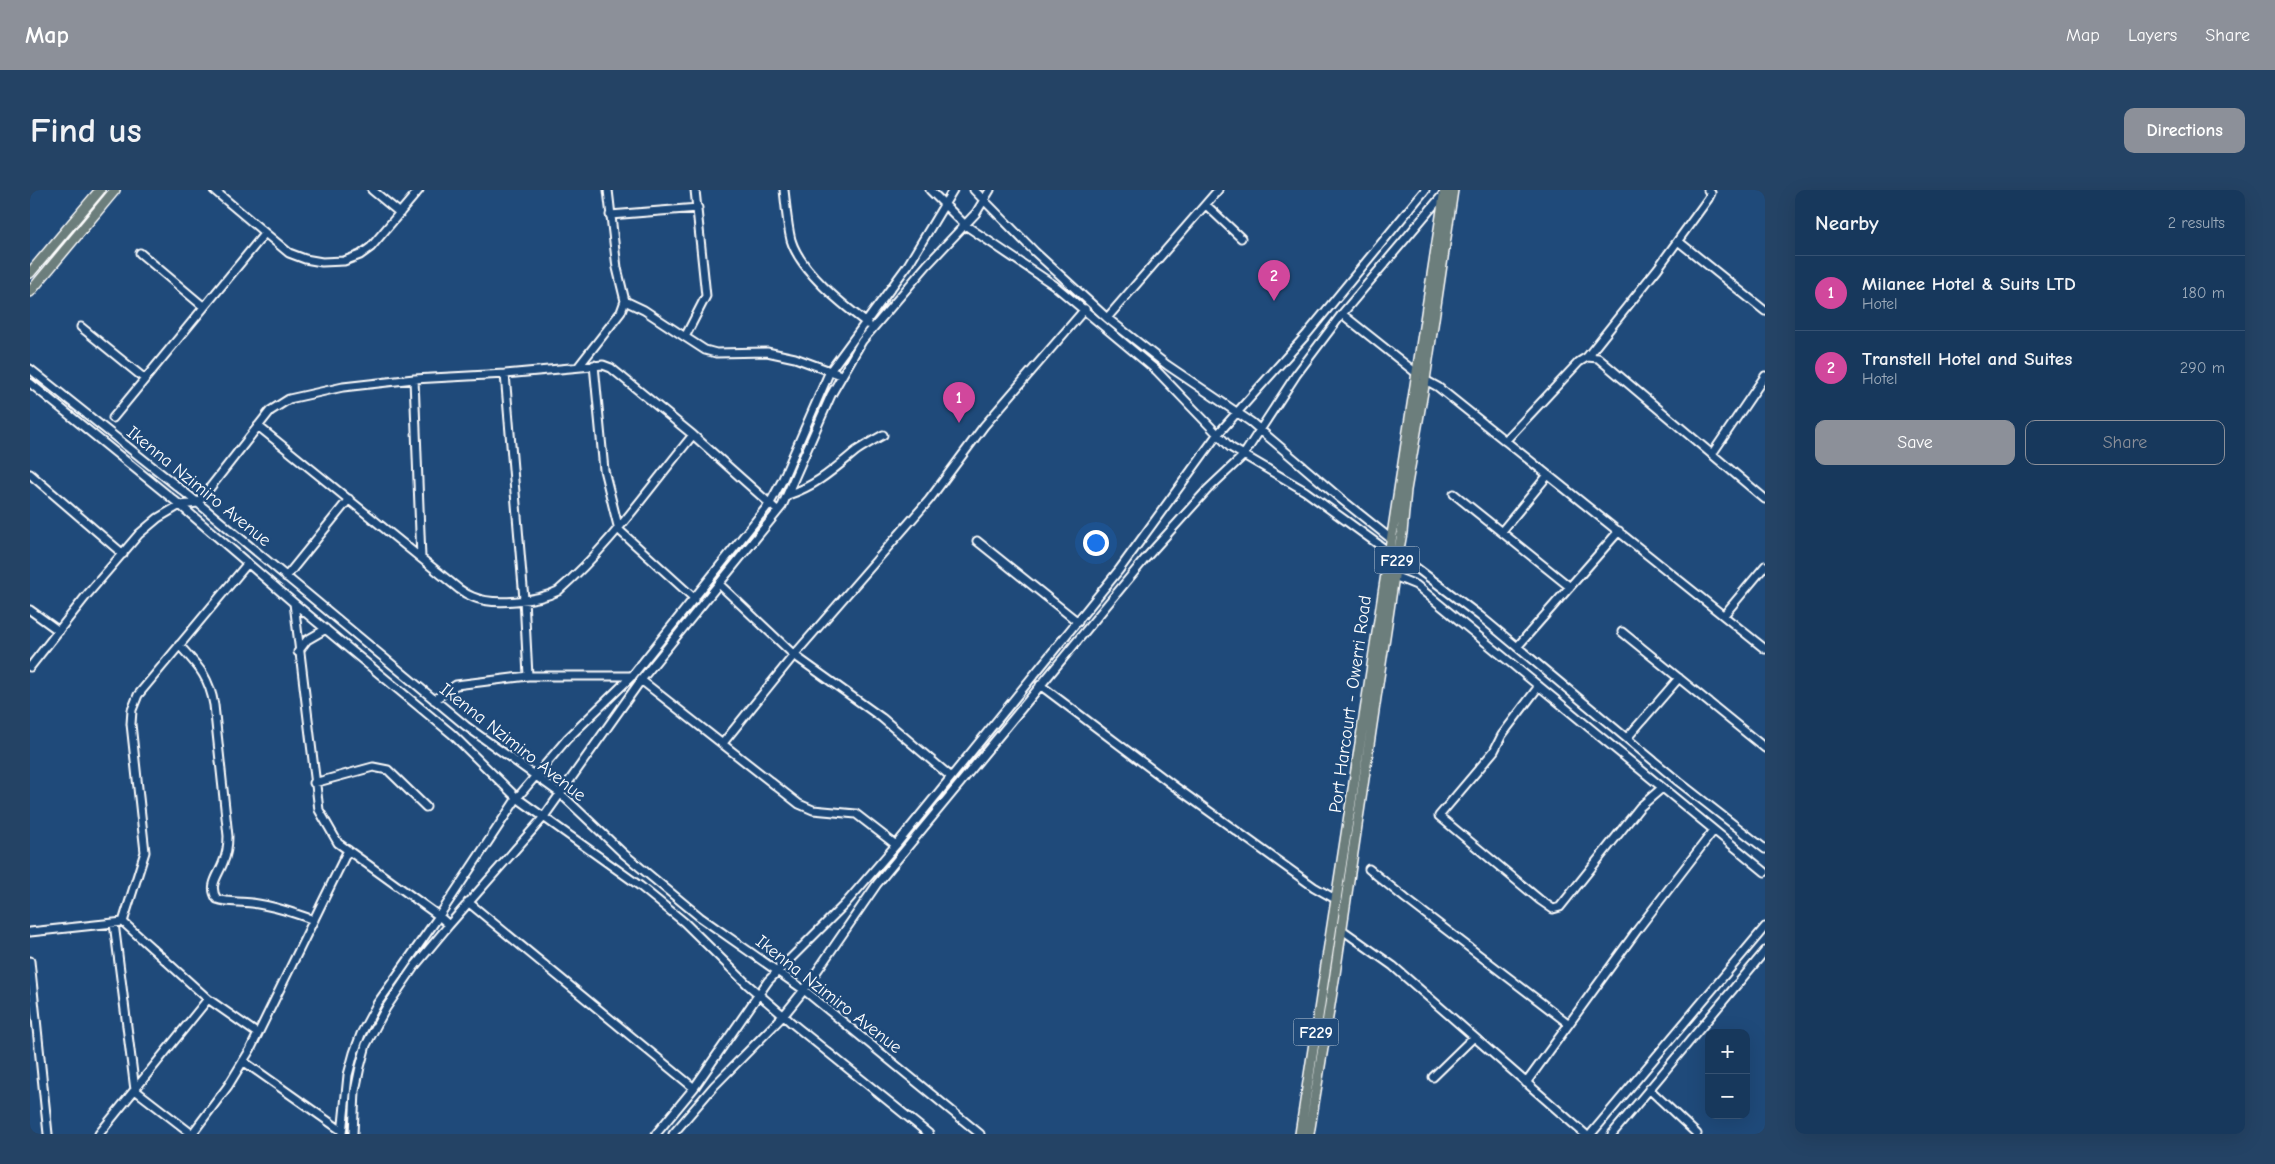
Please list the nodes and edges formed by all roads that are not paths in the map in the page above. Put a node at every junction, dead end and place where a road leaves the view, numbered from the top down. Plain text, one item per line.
1 (100, 190) edge
2 (115, 190) edge
3 (214, 190) edge
4 (372, 190) edge
5 (419, 190) edge
6 (608, 190) edge
7 (696, 190) edge
8 (784, 190) edge
9 (930, 190) edge
10 (953, 190) edge
11 (974, 190) edge
12 (990, 190) edge
13 (1218, 190) edge
14 (1425, 190) edge
15 (1448, 191) edge
16 (1711, 191) edge
17 (984, 199) junction
18 (944, 205) junction
19 (1206, 206) junction
20 (698, 208) junction
21 (400, 213) junction
22 (610, 215) junction
23 (965, 225) junction
24 (265, 233) junction
25 (1241, 238) dead end
26 (1678, 242) junction
27 (140, 253) dead end
28 (30, 273) edge
29 (30, 292) edge
30 (625, 301) junction
31 (204, 307) junction
32 (1085, 309) junction
33 (1765, 312) edge
34 (1342, 314) junction
35 (1107, 318) junction
36 (865, 322) junction
37 (81, 327) dead end
38 (872, 328) junction
39 (685, 337) junction
40 (1587, 357) junction
41 (594, 364) junction
42 (579, 366) junction
43 (30, 369) edge
44 (830, 371) junction
45 (504, 374) junction
46 (1418, 374) junction
47 (841, 375) junction
48 (1765, 376) edge
49 (145, 379) junction
50 (414, 379) junction
51 (1425, 380) junction
52 (30, 383) edge
53 (1237, 412) junction
54 (113, 418) dead end
55 (258, 426) junction
56 (1261, 431) junction
57 (883, 435) dead end
58 (1217, 435) junction
59 (693, 436) junction
60 (1505, 441) junction
61 (1712, 454) junction
62 (1244, 456) junction
63 (30, 474) edge
64 (1548, 475) junction
65 (1454, 494) dead end
66 (788, 495) junction
67 (349, 499) junction
68 (1765, 499) edge
69 (770, 503) junction
70 (198, 504) junction
71 (180, 505) junction
72 (778, 511) junction
73 (618, 530) junction
74 (1502, 531) junction
75 (1619, 531) junction
76 (1391, 539) junction
77 (977, 541) dead end
78 (1389, 552) junction
79 (122, 554) junction
80 (1398, 554) junction
81 (421, 558) junction
82 (248, 563) junction
83 (1765, 566) edge
84 (1394, 576) junction
85 (286, 577) junction
86 (719, 584) junction
87 (1570, 587) junction
88 (524, 599) junction
89 (695, 599) junction
90 (294, 603) junction
91 (30, 610) edge
92 (1724, 615) junction
93 (1078, 622) junction
94 (326, 629) junction
95 (59, 631) junction
96 (1622, 632) dead end
97 (179, 645) junction
98 (1517, 647) junction
99 (1765, 649) edge
100 (298, 652) junction
101 (794, 655) junction
102 (30, 667) edge
103 (528, 676) junction
104 (632, 676) junction
105 (1679, 678) junction
106 (641, 680) junction
107 (1040, 685) junction
108 (1538, 686) junction
109 (434, 700) junction
110 (1627, 738) junction
111 (723, 743) junction
112 (1765, 748) edge
113 (536, 775) junction
114 (950, 776) junction
115 (314, 783) junction
116 (1662, 788) junction
117 (561, 794) junction
118 (517, 798) junction
119 (426, 807) dead end
120 (543, 818) junction
121 (1714, 830) junction
122 (896, 845) junction
123 (1765, 849) edge
124 (348, 850) junction
125 (1369, 869) dead end
126 (1765, 872) edge
127 (1337, 900) junction
128 (468, 902) junction
129 (439, 916) junction
130 (314, 920) junction
131 (123, 922) junction
132 (114, 923) junction
133 (449, 924) junction
134 (1765, 928) edge
135 (1341, 930) junction
136 (30, 932) edge
137 (1765, 951) edge
138 (30, 961) edge
139 (778, 970) junction
140 (804, 990) junction
141 (758, 994) junction
142 (208, 999) junction
143 (784, 1015) junction
144 (1569, 1024) junction
145 (258, 1034) junction
146 (1474, 1036) junction
147 (243, 1061) junction
148 (1433, 1078) dead end
149 (1526, 1082) junction
150 (694, 1088) junction
151 (1649, 1089) junction
152 (135, 1090) junction
153 (342, 1132) edge
154 (48, 1134) edge
155 (99, 1134) edge
156 (192, 1134) edge
157 (353, 1134) edge
158 (656, 1134) edge
159 (673, 1134) edge
160 (929, 1134) edge
161 (980, 1134) edge
162 (1300, 1134) edge
163 (1309, 1134) edge
164 (1585, 1134) edge
165 (1591, 1134) edge
166 (1612, 1134) edge
167 (1697, 1134) edge

1 - 28 main road
2 - 29 main road
3 - 24 street
4 - 21 street
5 - 21 street
6 - 22 street
7 - 20 street
8 - 36 street
9 - 18 street
10 - 18 street
11 - 17 street
12 - 17 street
13 - 19 street
14 - 53 street
15 - 34 street
15 - 46 main road, Port Harcourt - Owerri Road / F229
15 - 51 main road, Port Harcourt - Owerri Road / F229
16 - 26 street
17 - 23 street
17 - 35 street
18 - 23 street
18 - 36 street
19 - 25 street
19 - 35 street
20 - 22 street
20 - 39 street
21 - 24 street
22 - 30 street
23 - 32 street
23 - 38 street
24 - 31 street
26 - 33 street
26 - 40 street
27 - 31 street
30 - 39 street
30 - 42 street
31 - 49 street
32 - 58 street
32 - 101 street
34 - 46 street
34 - 56 street
35 - 53 street
36 - 38 street
36 - 44 street
37 - 49 street
38 - 47 street
39 - 44 street
40 - 60 street
40 - 61 street
41 - 42 street
41 - 59 street
41 - 73 street
42 - 45 street
43 - 70 street, Ikenna Nzimiro Avenue
44 - 47 street
44 - 69 street
45 - 50 street
45 - 88 street
46 - 51 street
46 - 76 main road, Port Harcourt - Owerri Road / F229
47 - 66 street
48 - 61 street
49 - 54 street
50 - 55 street
50 - 81 street
51 - 60 street
51 - 80 main road, Port Harcourt - Owerri Road / F229
52 - 71 street, Ikenna Nzimiro Avenue
53 - 56 street
53 - 58 street
55 - 67 street
55 - 70 street
56 - 62 street
56 - 76 street
57 - 66 street
58 - 62 street
58 - 93 street
59 - 69 street
59 - 73 street
60 - 64 street
61 - 68 street
62 - 78 street
62 - 107 street
63 - 79 street
64 - 74 street
64 - 75 street
65 - 74 street
66 - 72 street
67 - 81 street
67 - 85 street
69 - 72 street
69 - 89 street
70 - 71 street
70 - 85 street, Ikenna Nzimiro Avenue
71 - 79 street
71 - 82 street, Ikenna Nzimiro Avenue
72 - 86 street
73 - 88 street
73 - 89 street
74 - 87 street
75 - 87 street
75 - 92 street
76 - 78 main road, Port Harcourt - Owerri Road / F229
77 - 93 street
78 - 127 main road, Port Harcourt - Owerri Road / F229
79 - 95 street
80 - 84 main road, Port Harcourt - Owerri Road / F229
80 - 98 street
81 - 88 street
82 - 90 street, Ikenna Nzimiro Avenue
82 - 97 street
83 - 92 street
84 - 108 street
84 - 135 main road, Port Harcourt - Owerri Road / F229
85 - 109 street, Ikenna Nzimiro Avenue
86 - 101 street
86 - 106 street
87 - 98 street
88 - 103 street
89 - 104 street
90 - 94 street, Ikenna Nzimiro Avenue
90 - 100 street
91 - 95 street
92 - 99 street
93 - 114 street
94 - 100 street
94 - 118 street, Ikenna Nzimiro Avenue
95 - 102 street
96 - 105 street
97 - 130 street
97 - 131 street
98 - 110 street
100 - 115 street
101 - 111 street
101 - 114 street
103 - 104 street
103 - 109 street
104 - 113 street
105 - 110 street
105 - 112 street
106 - 111 street
106 - 117 street
107 - 127 street
107 - 140 street
108 - 116 street
108 - 116 street
109 - 113 street, Ikenna Nzimiro Avenue
110 - 123 street
111 - 122 street
113 - 117 street, Ikenna Nzimiro Avenue
113 - 118 street
114 - 122 street
115 - 119 street
115 - 124 street
116 - 121 street
117 - 120 street
117 - 139 street, Ikenna Nzimiro Avenue
118 - 120 street, Ikenna Nzimiro Avenue
118 - 129 street
120 - 128 street
120 - 141 street, Ikenna Nzimiro Avenue
121 - 126 street
121 - 144 street
122 - 139 street
124 - 129 street
124 - 130 street
125 - 144 street
127 - 162 main road, Port Harcourt - Owerri Road / F229
128 - 133 street
128 - 150 street
129 - 133 street
129 - 153 street
130 - 145 street
131 - 132 street
131 - 142 street
132 - 136 street
132 - 152 street
133 - 157 street
134 - 165 street
135 - 146 street
135 - 163 main road, Port Harcourt - Owerri Road / F229
137 - 151 street
138 - 154 street
139 - 140 street, Ikenna Nzimiro Avenue
139 - 141 street
140 - 143 street
140 - 161 street, Ikenna Nzimiro Avenue
141 - 143 street, Ikenna Nzimiro Avenue
141 - 150 street
142 - 145 street
142 - 152 street
143 - 159 street
143 - 160 street, Ikenna Nzimiro Avenue
144 - 149 street
145 - 147 street
146 - 148 street
146 - 149 street
147 - 153 street
147 - 156 street
149 - 164 street
150 - 158 street
151 - 166 street
151 - 167 street
152 - 155 street
152 - 156 street

